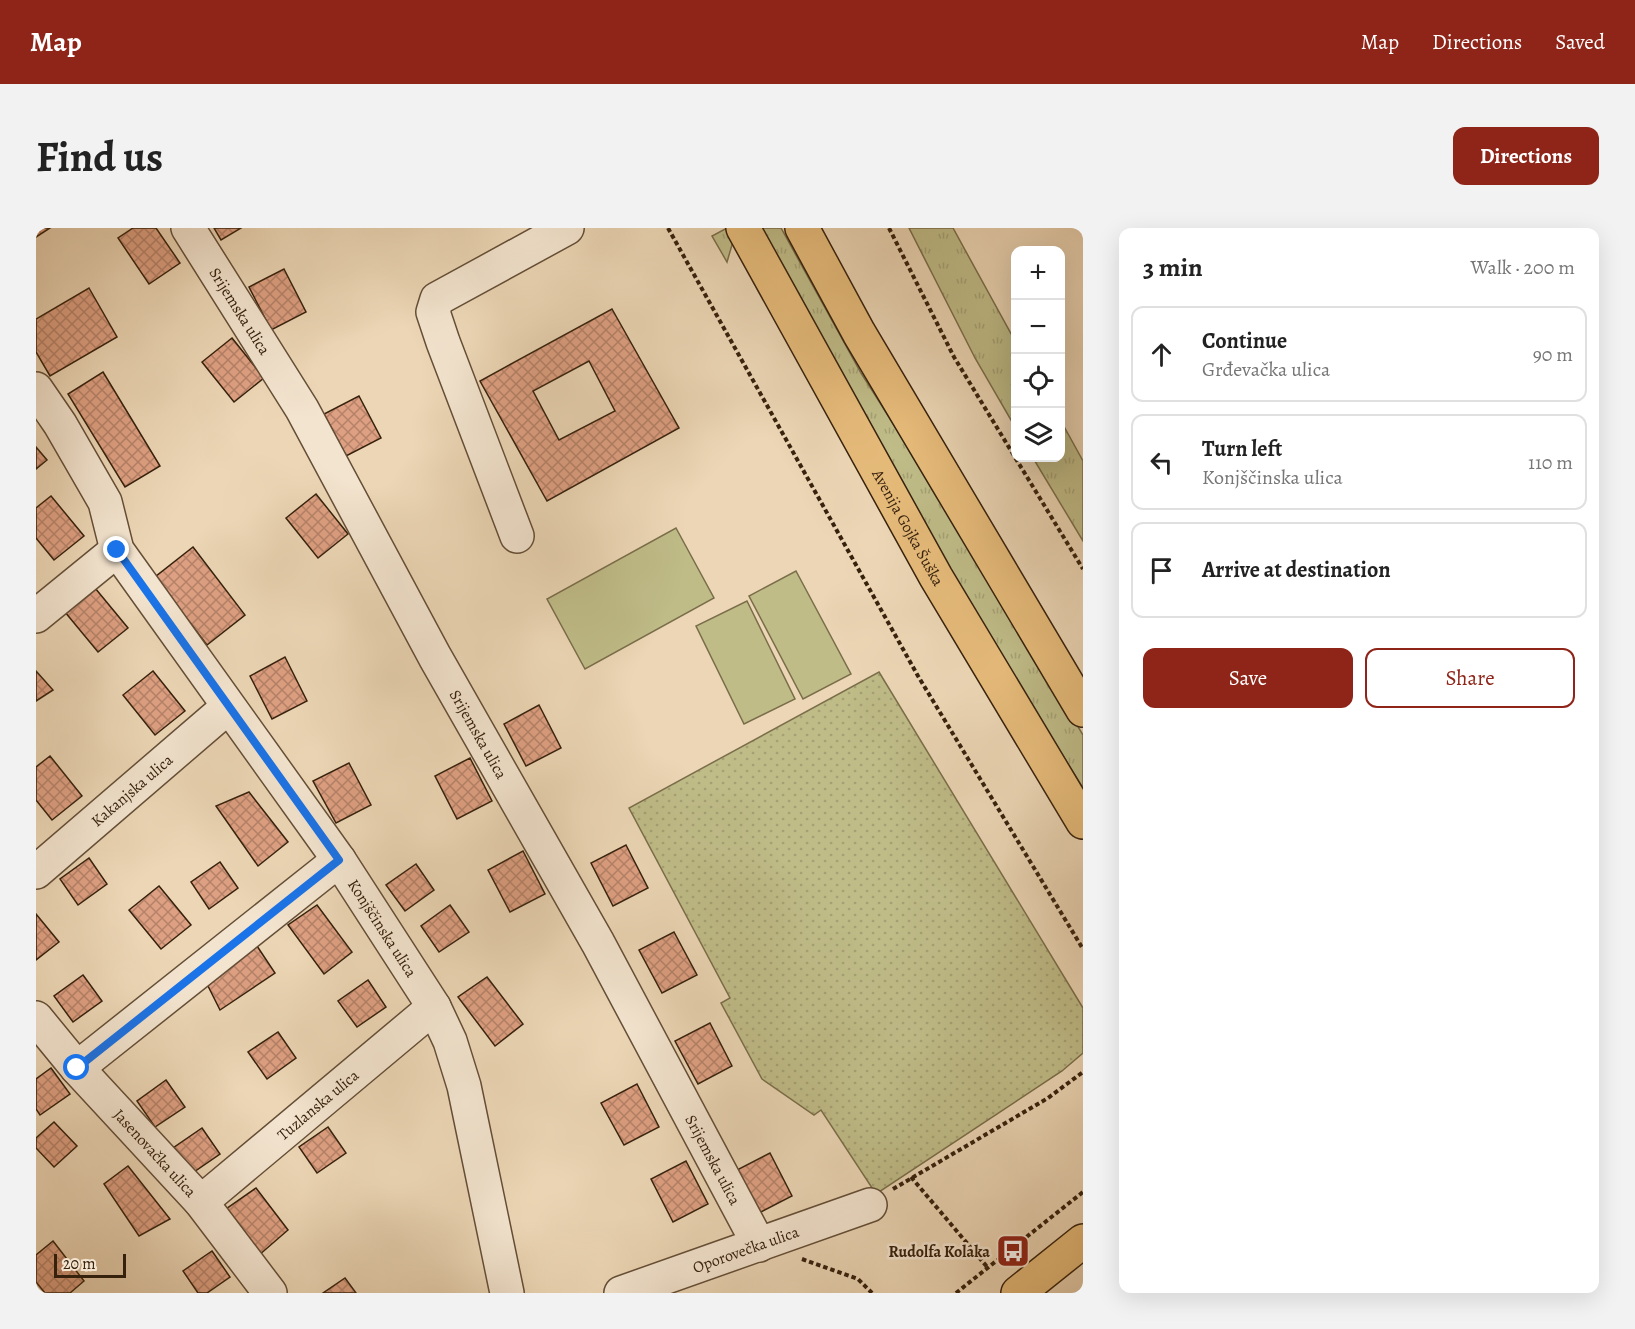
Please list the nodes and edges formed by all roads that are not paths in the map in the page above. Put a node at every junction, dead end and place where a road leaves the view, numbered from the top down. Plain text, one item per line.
1 (188, 228) edge
2 (567, 228) edge
3 (743, 228) edge
4 (802, 228) edge
5 (36, 389) edge
6 (517, 536) dead end
7 (117, 550) junction
8 (41, 601) edge
9 (228, 707) junction
10 (1083, 710) edge
11 (1083, 822) edge
12 (339, 860) junction
13 (36, 872) edge
14 (435, 1007) junction
15 (36, 1018) edge
16 (77, 1068) junction
17 (201, 1202) junction
18 (870, 1205) road end
19 (1083, 1241) edge
20 (759, 1245) junction
21 (270, 1293) edge
22 (507, 1293) edge
23 (621, 1293) edge
24 (1018, 1293) edge

1 - 20 street, Srijemska ulica
2 - 6 street
3 - 11 main road, Avenija Gojka Šuška
4 - 10 main road
5 - 7 street, Konjščinska ulica
7 - 8 street
7 - 9 street, Konjščinska ulica
9 - 12 street, Konjščinska ulica
9 - 13 street, Kakanjska ulica
12 - 14 street, Konjščinska ulica
12 - 16 street
14 - 17 street, Tuzlanska ulica
14 - 22 street, Konjščinska ulica
15 - 16 street, Jasenovačka ulica
16 - 17 street, Jasenovačka ulica
17 - 21 street, Jasenovačka ulica
18 - 20 street, Oporovečka ulica
19 - 24 main road
20 - 23 street, Oporovečka ulica

